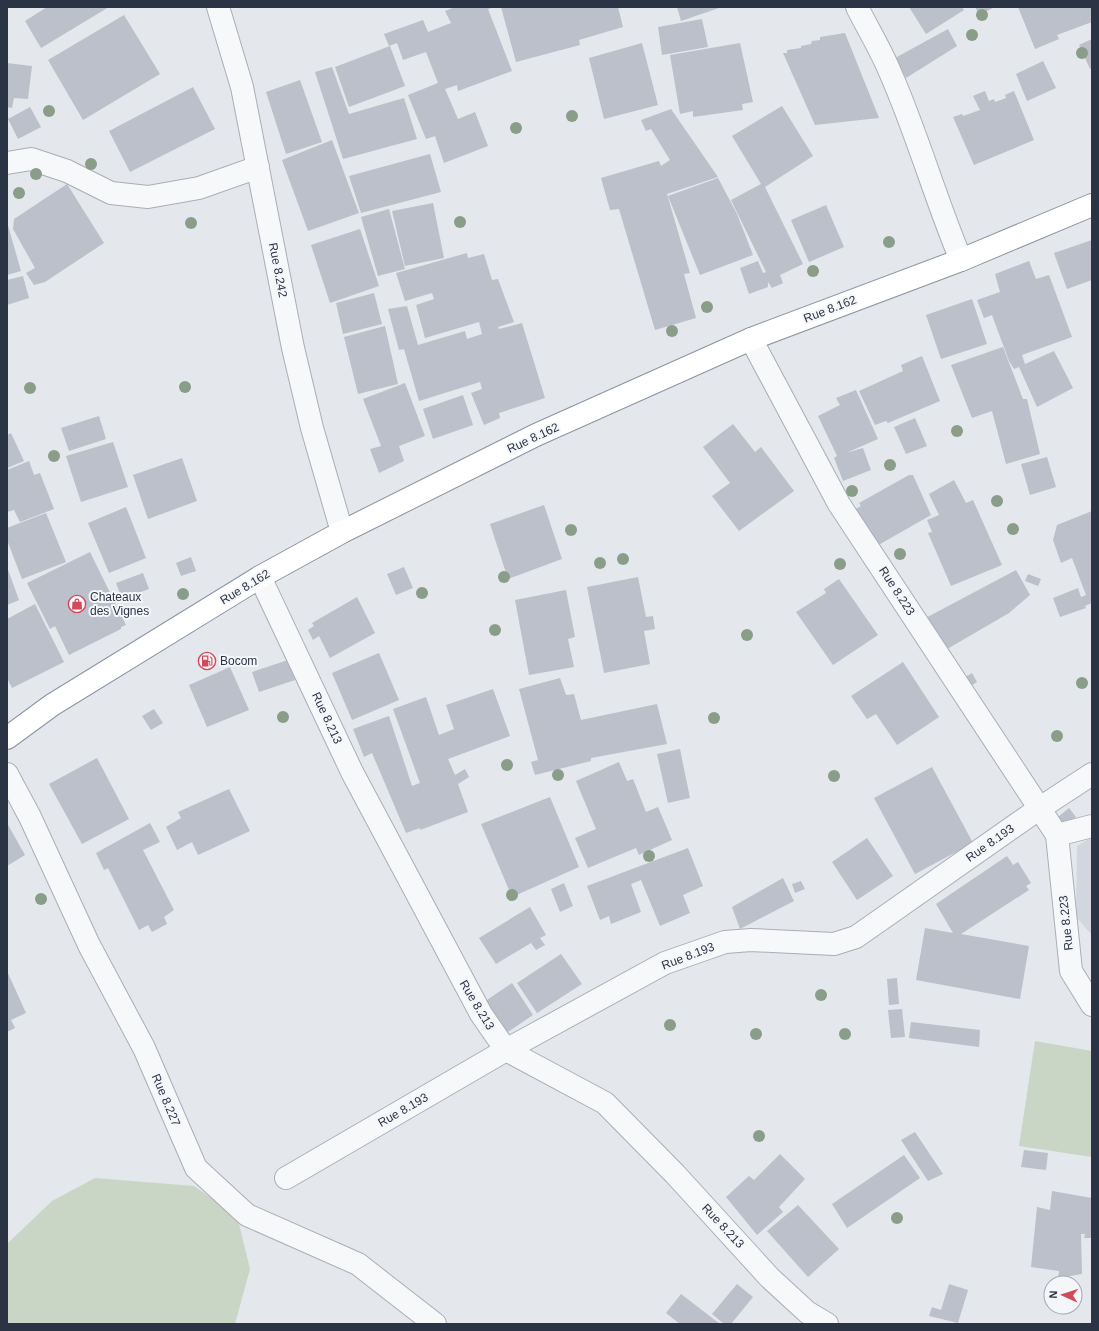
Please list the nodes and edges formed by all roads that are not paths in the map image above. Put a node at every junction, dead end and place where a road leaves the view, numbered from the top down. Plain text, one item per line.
1 (218, 7) edge
2 (857, 7) edge
3 (7, 164) edge
4 (258, 167) junction
5 (1092, 205) edge
6 (961, 260) junction
7 (751, 339) junction
8 (342, 532) junction
9 (260, 577) junction
10 (7, 738) edge
11 (7, 774) edge
12 (1092, 774) edge
13 (1040, 808) junction
14 (1092, 826) edge
15 (1057, 835) junction
16 (1092, 1005) edge
17 (506, 1050) junction
18 (286, 1178) dead end
19 (436, 1324) edge
20 (827, 1324) edge

1 - 4 street, Rue 8.242
2 - 6 street
3 - 4 street
4 - 8 street, Rue 8.242
5 - 6 highway, Rue 8.162
6 - 7 highway, Rue 8.162
7 - 8 highway, Rue 8.162
7 - 13 street, Rue 8.223
8 - 9 highway, Rue 8.162
9 - 10 highway, Rue 8.162
9 - 17 street, Rue 8.213
11 - 19 street, Rue 8.227
12 - 13 street, Rue 8.193
13 - 15 street, Rue 8.223
13 - 17 street, Rue 8.193
14 - 15 street
15 - 16 street, Rue 8.223
17 - 18 street, Rue 8.193
17 - 20 street, Rue 8.213

